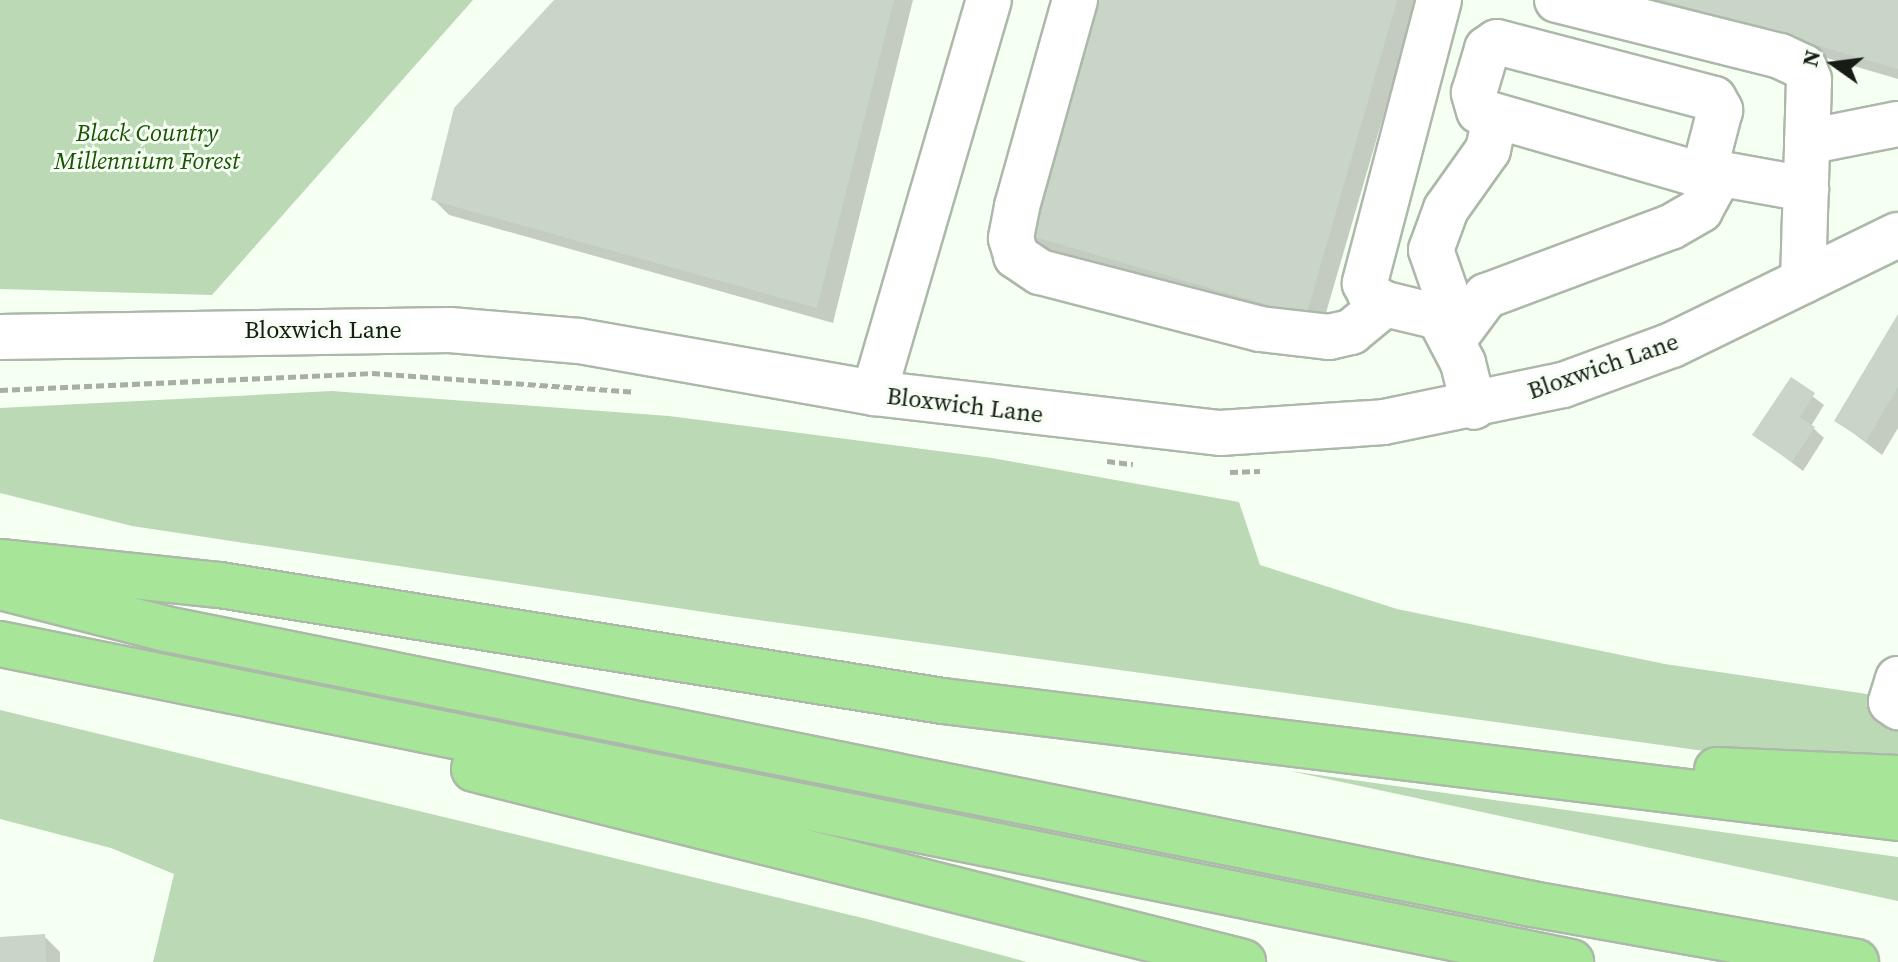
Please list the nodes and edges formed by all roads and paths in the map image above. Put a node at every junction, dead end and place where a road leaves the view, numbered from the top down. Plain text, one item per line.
1 (989, 0) edge
2 (1075, 0) edge
3 (1439, 0) edge
4 (1557, 0) edge
5 (1495, 118) junction
6 (1898, 124) edge
7 (1807, 142) junction
8 (1710, 172) junction
9 (1806, 189) junction
10 (1898, 235) edge
11 (1803, 281) junction
12 (1385, 304) junction
13 (0, 337) edge
14 (1454, 340) junction
15 (3, 389) edge
16 (640, 392) dead end
17 (874, 393) junction
18 (0, 397) edge
19 (1474, 407) junction
20 (0, 562) edge
21 (0, 587) edge
22 (0, 644) edge
23 (0, 652) edge
24 (1898, 679) edge
25 (1898, 707) edge
26 (1449, 762) junction
27 (1898, 778) edge
28 (1898, 818) edge
29 (1243, 962) edge
30 (1571, 962) edge
31 (1856, 962) edge

1 - 17 street
2 - 12 street
3 - 12 street
4 - 7 street
5 - 8 street
5 - 8 street
5 - 14 street
6 - 7 street
7 - 9 street
8 - 9 street
8 - 14 street
9 - 11 street
10 - 11 street, Bloxwich Lane
11 - 19 street, Bloxwich Lane
12 - 14 street
13 - 17 street, Bloxwich Lane
14 - 19 street
15 - 16 path
15 - 18 path
17 - 19 street, Bloxwich Lane
20 - 26 highway
21 - 31 highway
22 - 30 highway
23 - 29 highway
24 - 25 street
26 - 27 highway
26 - 28 highway

